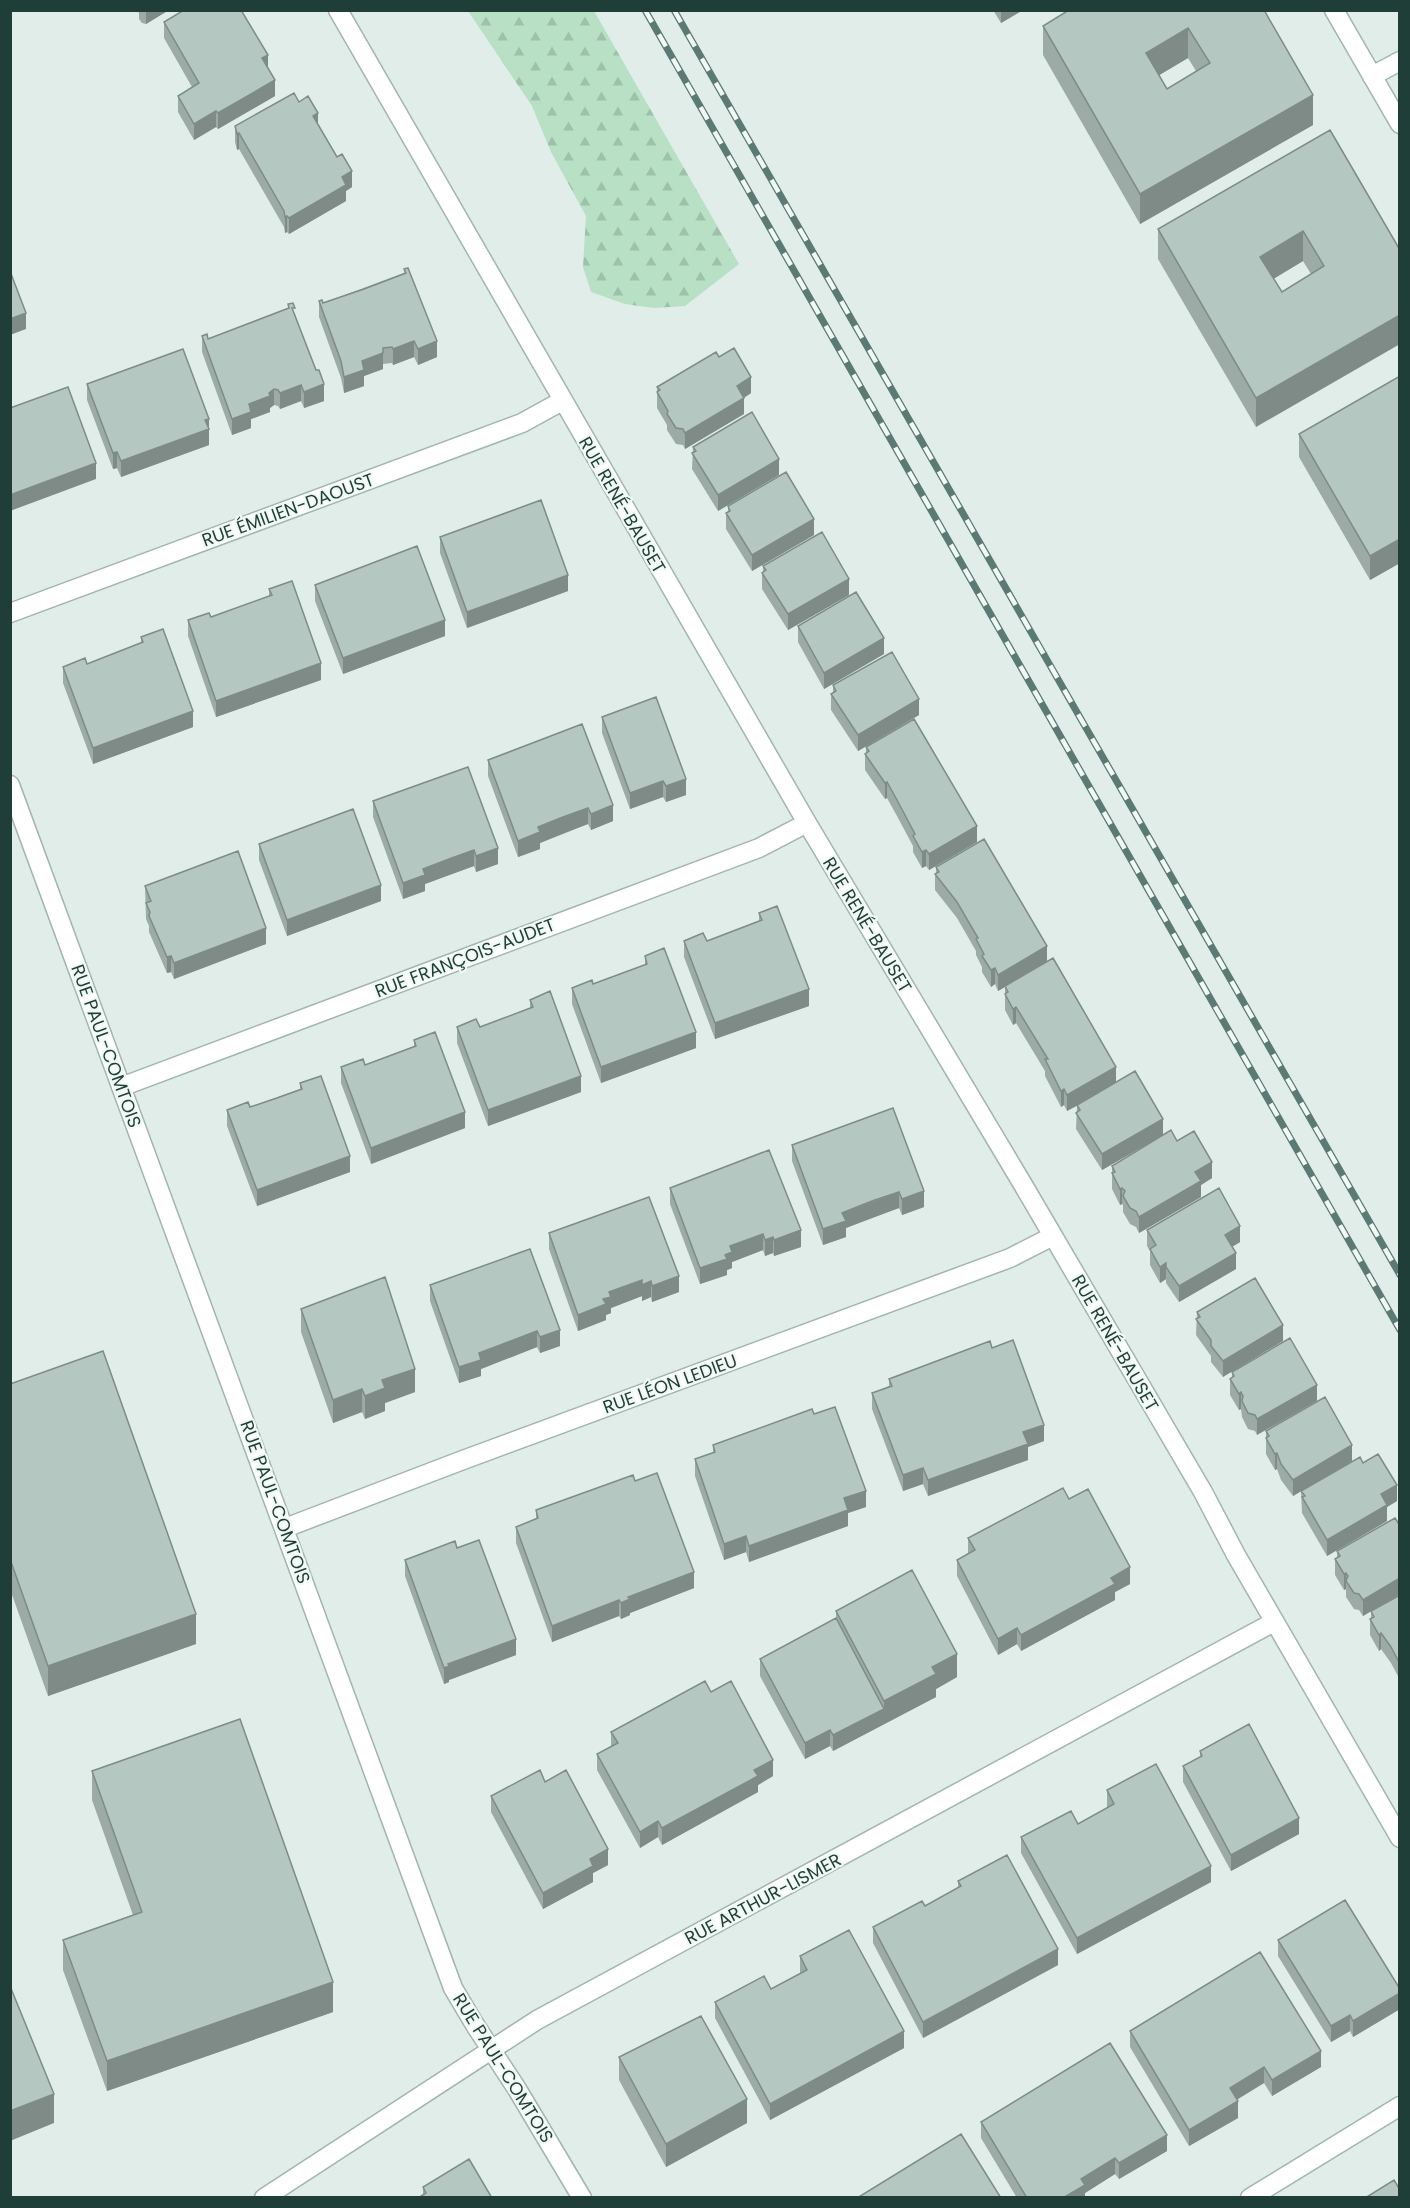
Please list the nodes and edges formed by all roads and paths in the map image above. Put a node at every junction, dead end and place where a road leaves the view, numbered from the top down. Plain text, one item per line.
1 (338, 10) edge
2 (1334, 10) edge
3 (1400, 61) edge
4 (1372, 76) junction
5 (1400, 124) edge
6 (562, 401) junction
7 (10, 613) edge
8 (10, 785) edge
9 (807, 823) junction
10 (121, 1087) junction
11 (1053, 1236) junction
12 (285, 1528) junction
13 (1274, 1622) junction
14 (1400, 1838) edge
15 (490, 2050) junction
16 (1400, 2106) edge
17 (264, 2198) edge
18 (582, 2198) edge
19 (1250, 2198) edge

1 - 6 street, RUE RENÉ-BAUSET
2 - 4 street
3 - 4 street
4 - 5 street
6 - 7 street, RUE ÉMILIEN-DAOUST
6 - 9 street, RUE RENÉ-BAUSET
8 - 10 street, RUE PAUL-COMTOIS
9 - 10 street, RUE FRANÇOIS-AUDET
9 - 11 street, RUE RENÉ-BAUSET
10 - 12 street, RUE PAUL-COMTOIS
11 - 12 street, RUE LÉON LEDIEU
11 - 13 street, RUE RENÉ-BAUSET
12 - 15 street, RUE PAUL-COMTOIS
13 - 14 street, RUE RENÉ-BAUSET
13 - 15 street, RUE ARTHUR-LISMER
15 - 17 street, RUE ARTHUR-LISMER
15 - 18 street, RUE PAUL-COMTOIS
16 - 19 street

